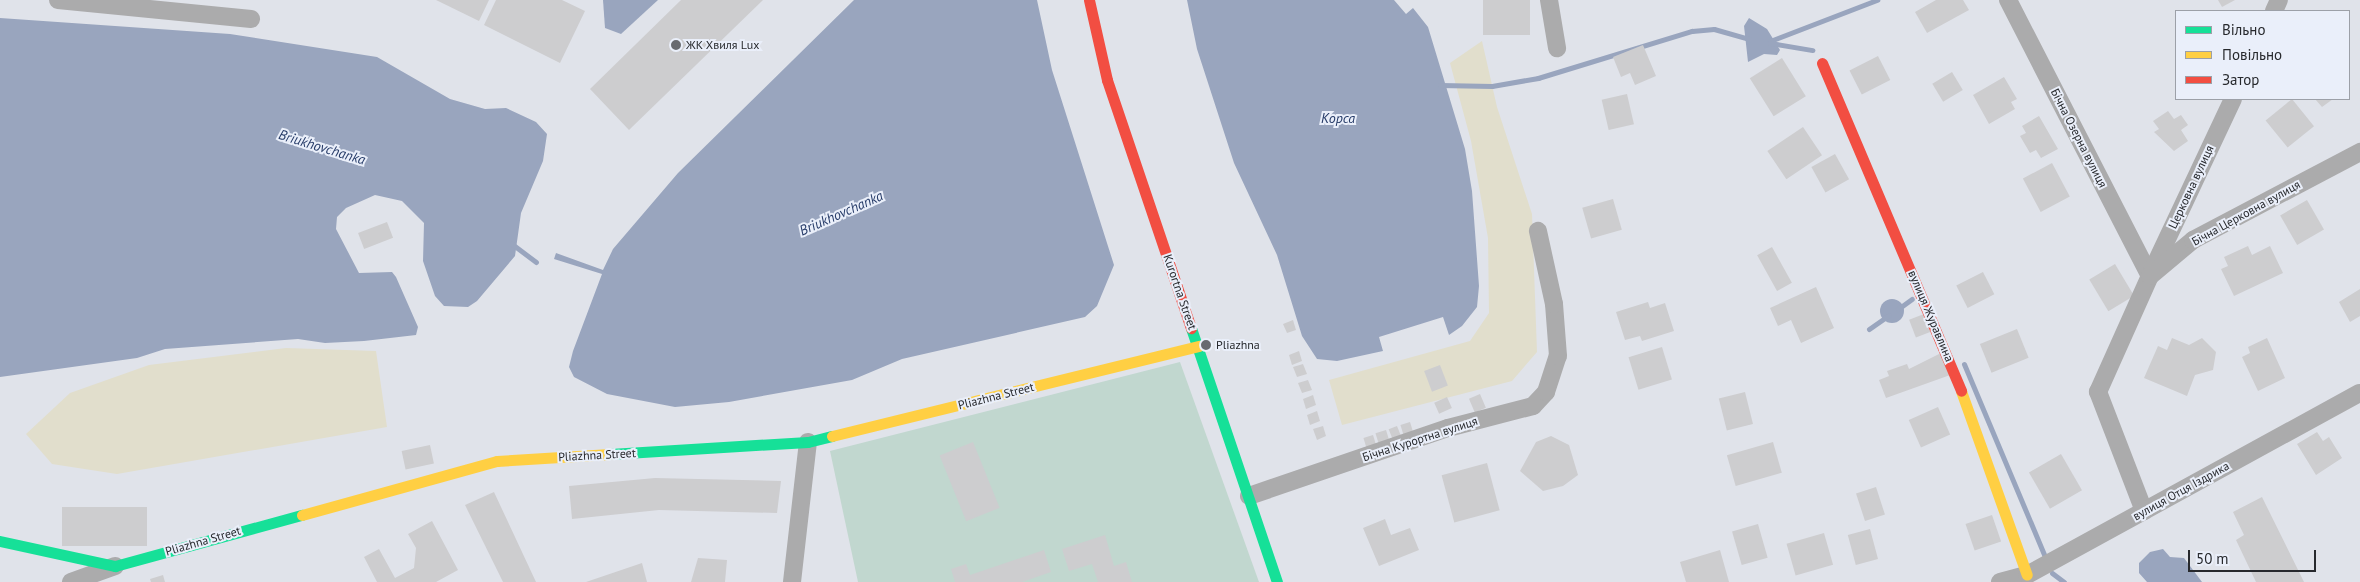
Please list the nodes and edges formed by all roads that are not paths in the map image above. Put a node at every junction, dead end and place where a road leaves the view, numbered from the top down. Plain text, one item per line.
1 (58, 0) edge
2 (1089, 0) edge
3 (1549, 0) edge
4 (2008, 0) edge
5 (251, 19) dead end
6 (1557, 48) dead end
7 (1822, 63) dead end
8 (2233, 100) edge
9 (2360, 152) edge
10 (1538, 231) dead end
11 (2150, 276) junction
12 (1199, 346) junction
13 (2360, 393) edge
14 (808, 442) junction
15 (1249, 496) junction
16 (2144, 511) junction
17 (0, 541) edge
18 (115, 566) junction
19 (2027, 575) junction
20 (71, 582) edge
21 (98, 582) edge
22 (792, 582) edge
23 (1277, 582) edge
24 (2000, 582) edge

1 - 5 street
2 - 12 street, Kurortna Street
3 - 6 street
4 - 11 street, Бічна Озерна вулиця
7 - 19 street, вулиця Журавлина
8 - 11 street, Церковна вулиця
9 - 11 street, Бічна Церковна вулиця
10 - 15 street, Бічна Курортна вулиця
11 - 16 street, Бічна Церковна вулиця
12 - 14 street, Pliazhna Street
12 - 15 street, Kurortna Street
13 - 16 street, вулиця Отця Іздрика
14 - 18 street, Pliazhna Street
14 - 22 street
15 - 23 street, Kurortna Street
16 - 19 street, вулиця Отця Іздрика
17 - 18 street, Pliazhna Street
18 - 20 street
18 - 21 street
19 - 24 street, вулиця Отця Іздрика

